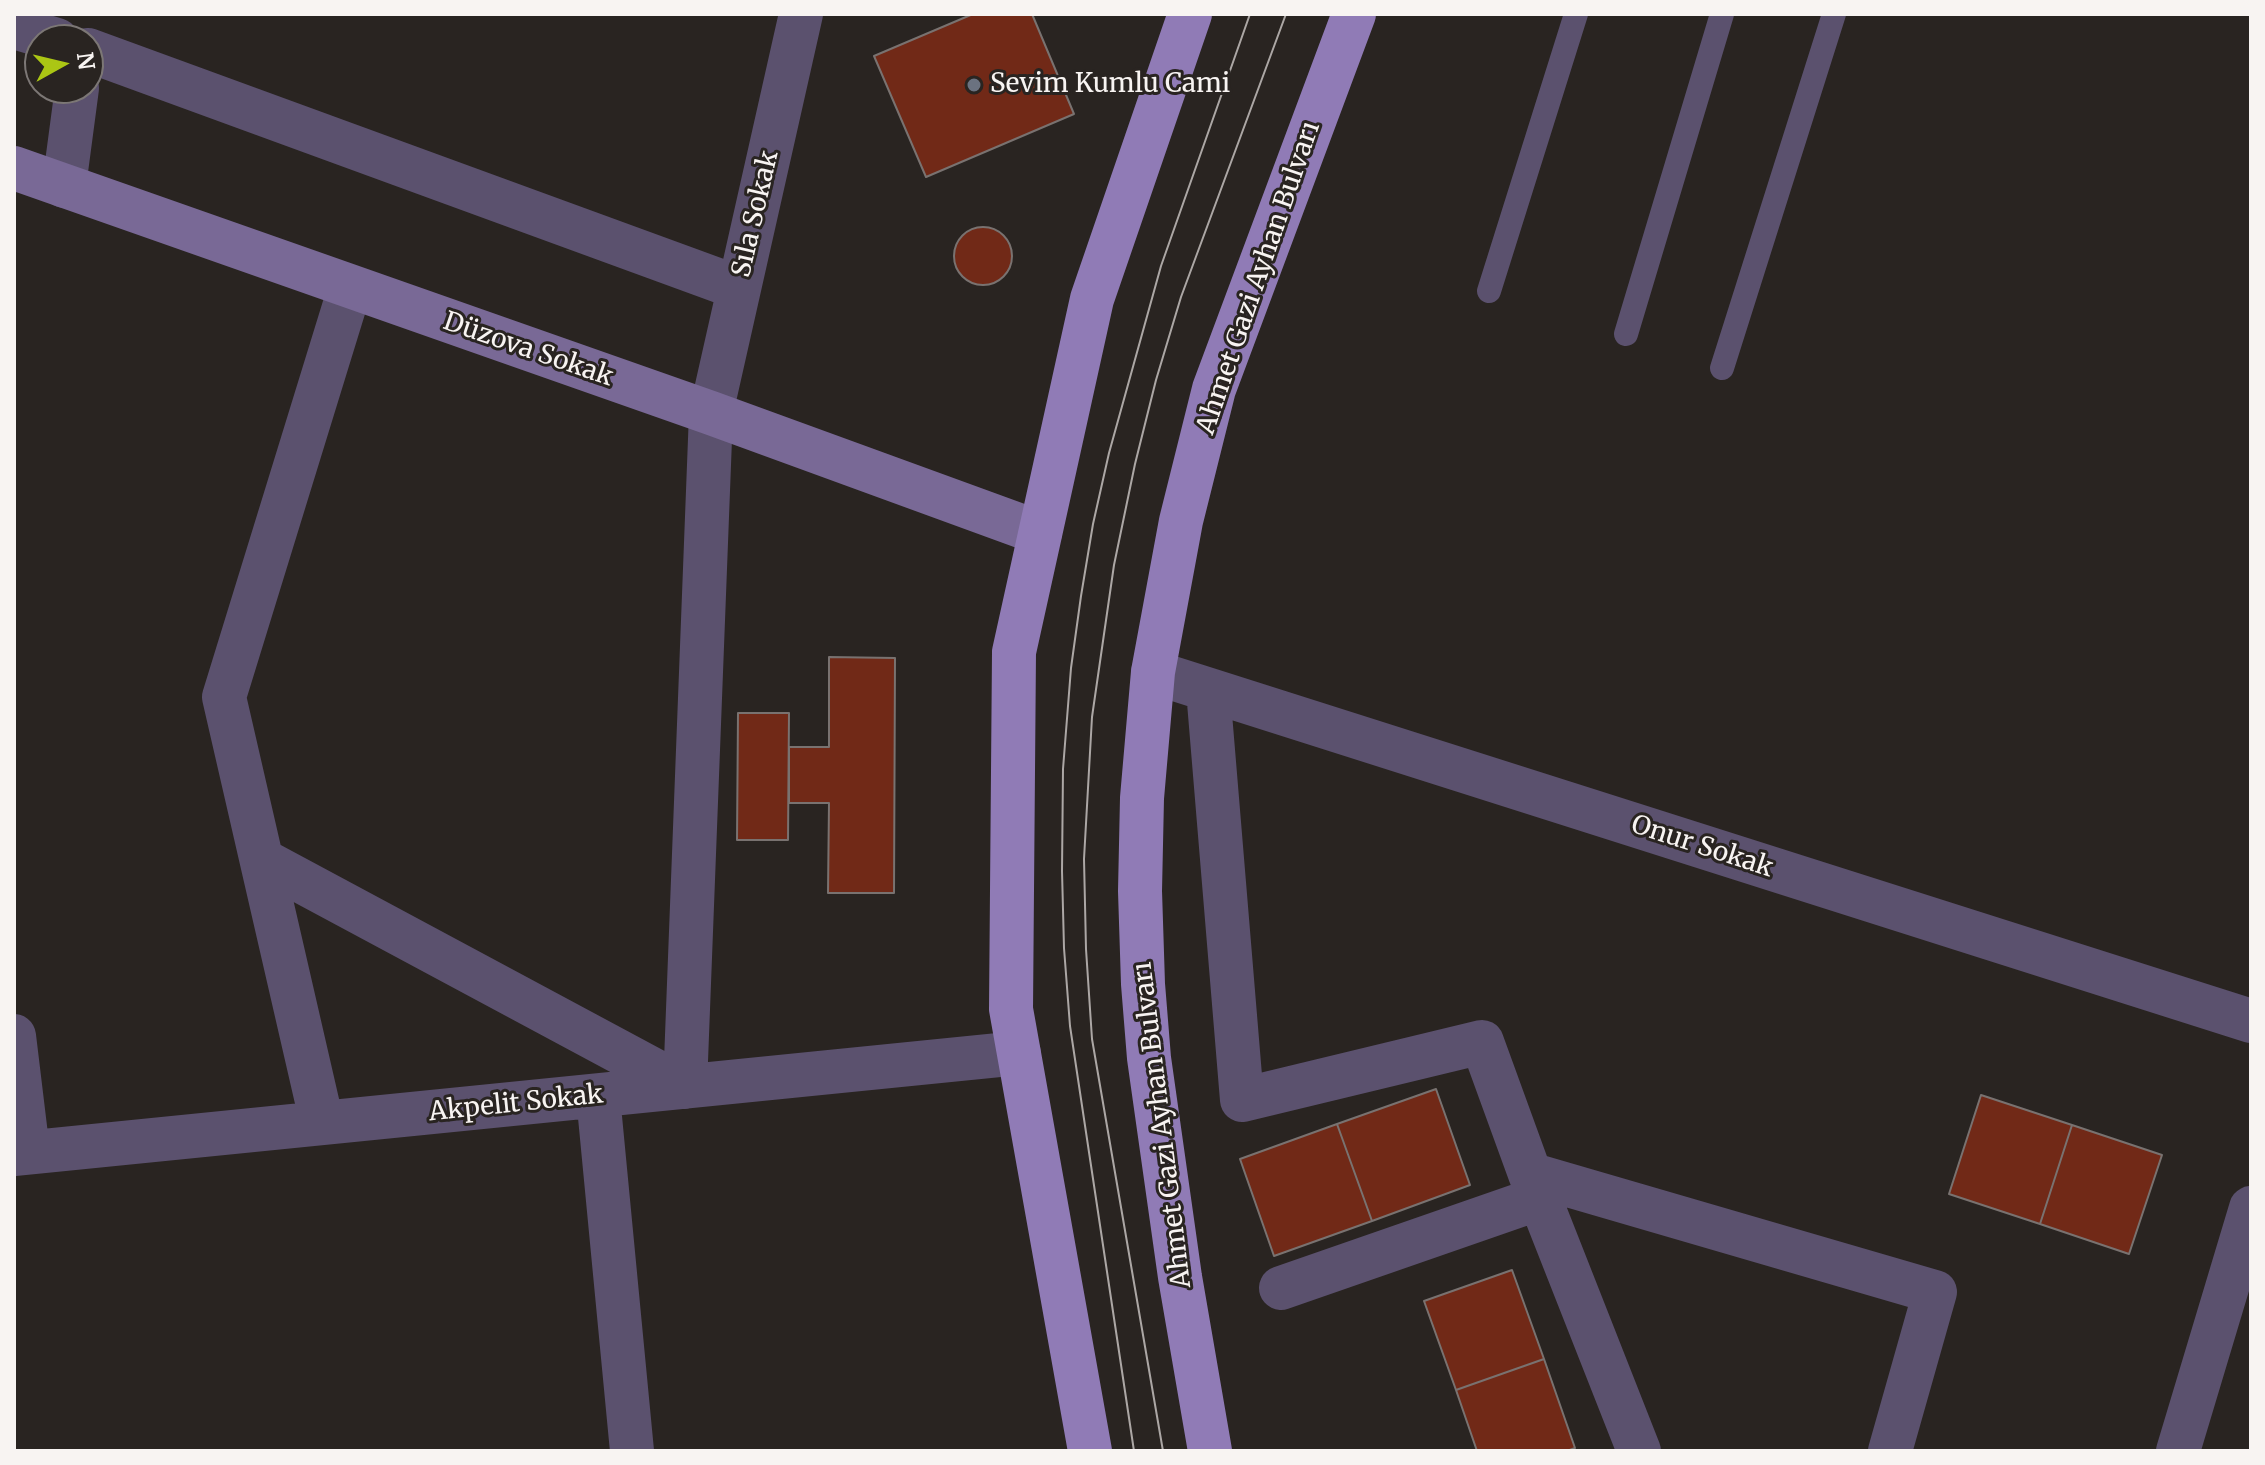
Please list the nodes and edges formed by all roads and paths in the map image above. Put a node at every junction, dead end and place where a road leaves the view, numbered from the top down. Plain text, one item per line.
1 (801, 14) edge
2 (1190, 14) edge
3 (1354, 14) edge
4 (1576, 14) edge
5 (1722, 14) edge
6 (1834, 14) edge
7 (104, 56) edge
8 (75, 104) edge
9 (14, 168) edge
10 (64, 186) junction
11 (350, 288) junction
12 (739, 288) junction
13 (1489, 291) dead end
14 (1626, 334) dead end
15 (1722, 368) dead end
16 (711, 413) junction
17 (1040, 533) junction
18 (1153, 672) junction
19 (1208, 690) junction
20 (262, 860) junction
21 (2251, 1021) edge
22 (14, 1036) edge
23 (1019, 1053) junction
24 (685, 1087) junction
25 (598, 1096) junction
26 (322, 1123) junction
27 (21, 1153) edge
28 (1535, 1186) junction
29 (2251, 1208) edge
30 (1281, 1288) dead end
31 (632, 1451) edge
32 (1090, 1451) edge
33 (1210, 1451) edge
34 (1639, 1451) edge
35 (1890, 1451) edge
36 (2178, 1451) edge

1 - 12 street, Sıla Sokak
2 - 17 main road
3 - 18 main road, Ahmet Gazi Ayhan Bulvarı
4 - 13 lane
5 - 14 lane
6 - 15 lane
7 - 12 street
8 - 10 street
9 - 10 street, Düzova Sokak
10 - 11 street, Düzova Sokak
11 - 16 street, Düzova Sokak
11 - 20 street
12 - 16 street, Sıla Sokak
16 - 17 street, Düzova Sokak
16 - 24 street, Sıla Sokak
17 - 23 main road
18 - 19 street, Onur Sokak
18 - 33 main road, Ahmet Gazi Ayhan Bulvarı
19 - 21 street, Onur Sokak
19 - 28 street
20 - 24 street
20 - 26 street
22 - 27 street
23 - 24 street, Akpelit Sokak
23 - 32 main road
24 - 25 street, Akpelit Sokak
25 - 26 street, Akpelit Sokak
25 - 31 street
26 - 27 street, Akpelit Sokak
28 - 30 street
28 - 34 street
28 - 35 street
29 - 36 street

